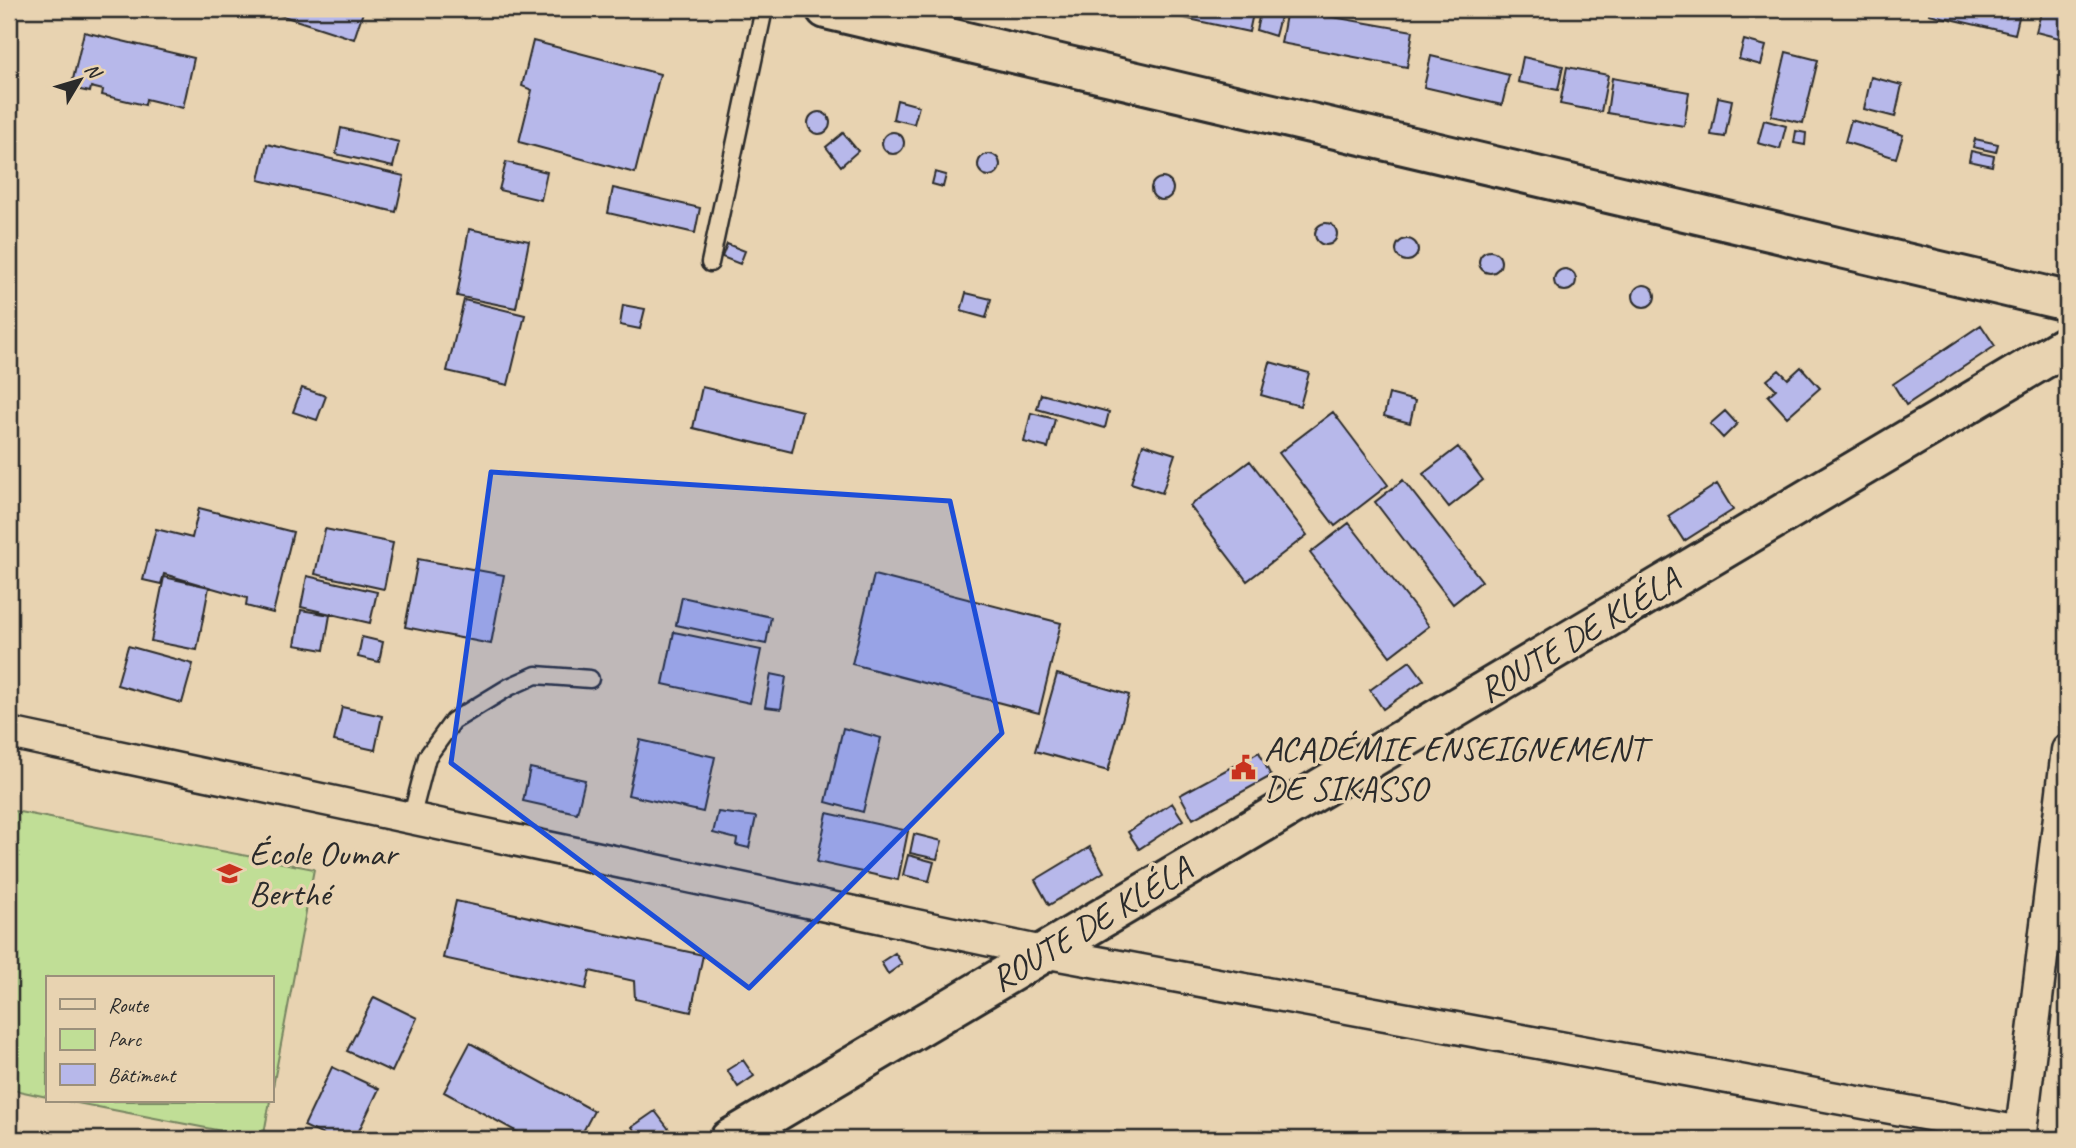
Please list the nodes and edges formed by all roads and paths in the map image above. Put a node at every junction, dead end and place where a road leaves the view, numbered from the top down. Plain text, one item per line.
1 (764, 9) edge
2 (826, 9) edge
3 (710, 263) dead end
4 (2067, 301) edge
5 (2067, 345) edge
6 (590, 679) dead end
7 (9, 733) edge
8 (2067, 750) edge
9 (411, 819) junction
10 (1043, 952) junction
11 (2019, 1135) edge
12 (730, 1139) edge

1 - 3 lane
2 - 4 main road
5 - 10 main road, ROUTE DE KLÉLA
6 - 9 lane
7 - 9 street
8 - 11 street
9 - 10 street
10 - 11 street
10 - 12 main road, ROUTE DE KLÉLA

